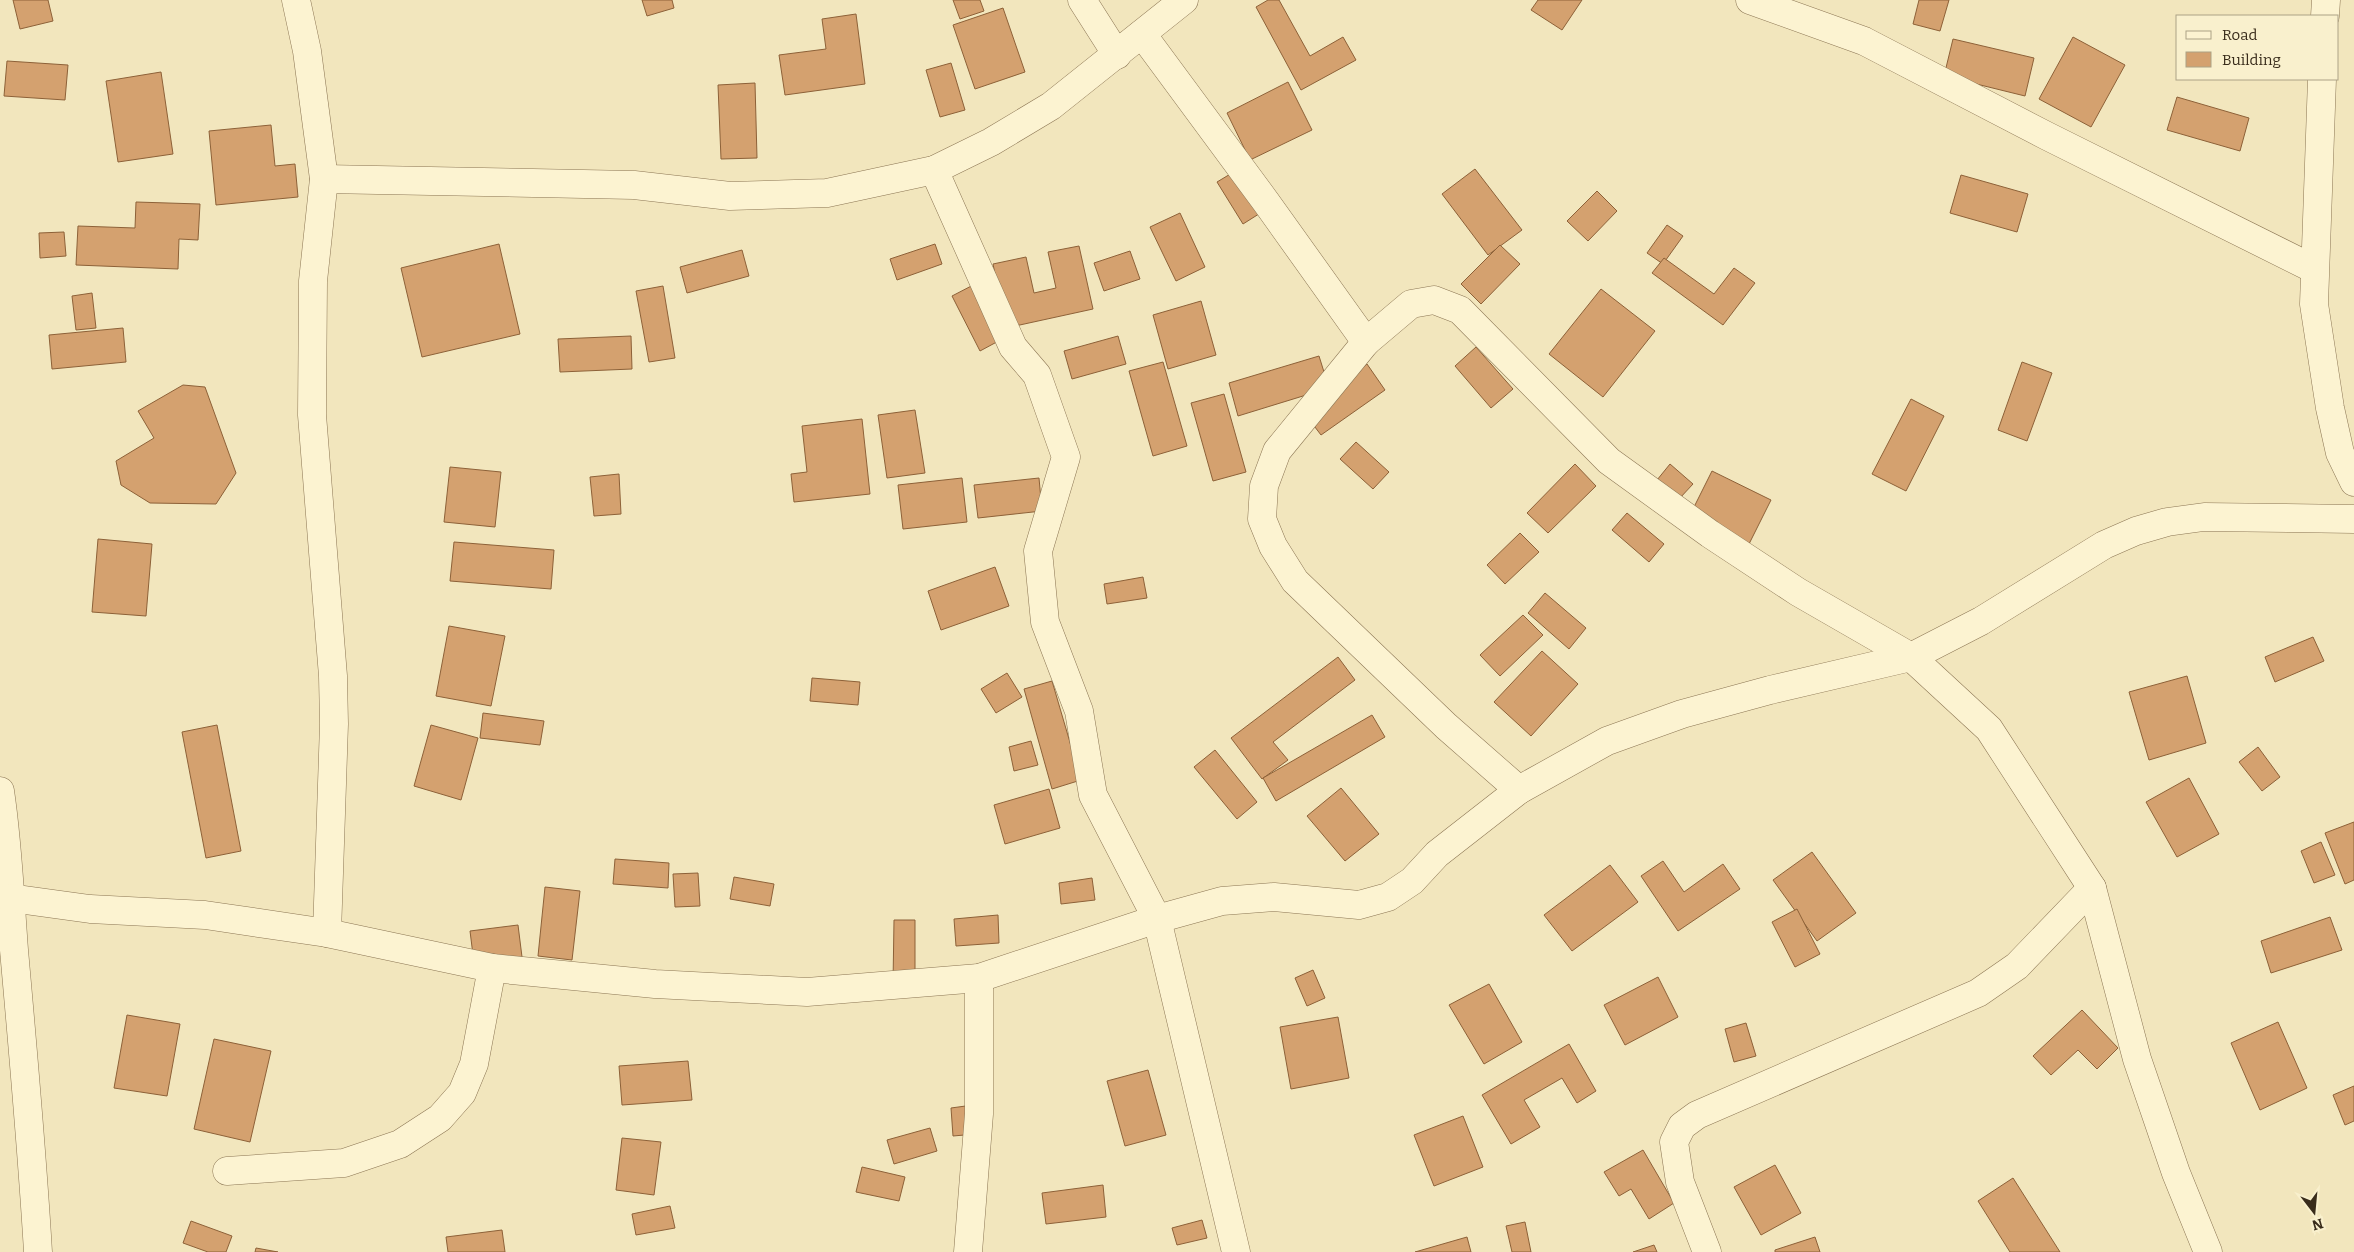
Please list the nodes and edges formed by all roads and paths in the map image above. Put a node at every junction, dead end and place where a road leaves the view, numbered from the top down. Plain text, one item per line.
1 (296, 0) edge
2 (1082, 0) edge
3 (1184, 0) edge
4 (1750, 0) edge
5 (2326, 0) edge
6 (2325, 15) edge
7 (1142, 34) junction
8 (1117, 55) junction
9 (2322, 80) edge
10 (934, 170) junction
11 (324, 179) junction
12 (2314, 269) junction
13 (1366, 342) junction
14 (2354, 482) edge
15 (2354, 519) edge
16 (1911, 657) junction
17 (1519, 790) junction
18 (0, 791) edge
19 (6, 887) edge
20 (2092, 888) junction
21 (1157, 919) junction
22 (328, 933) junction
23 (492, 968) junction
24 (979, 978) junction
25 (227, 1171) dead end
26 (38, 1252) edge
27 (968, 1252) edge
28 (1236, 1252) edge
29 (1707, 1252) edge
30 (2208, 1252) edge

1 - 11 street
2 - 8 street
3 - 7 street
4 - 12 street
5 - 6 street
7 - 8 street
7 - 13 street
8 - 10 street
9 - 12 street
10 - 11 street
10 - 21 street
11 - 22 street
12 - 14 street
13 - 16 street
13 - 17 street
15 - 16 street
16 - 17 street
16 - 20 street
17 - 21 street
18 - 19 street
19 - 22 street
19 - 26 street
20 - 29 street
20 - 30 street
21 - 24 street
21 - 28 street
22 - 23 street
23 - 24 street
23 - 25 street
24 - 27 street

